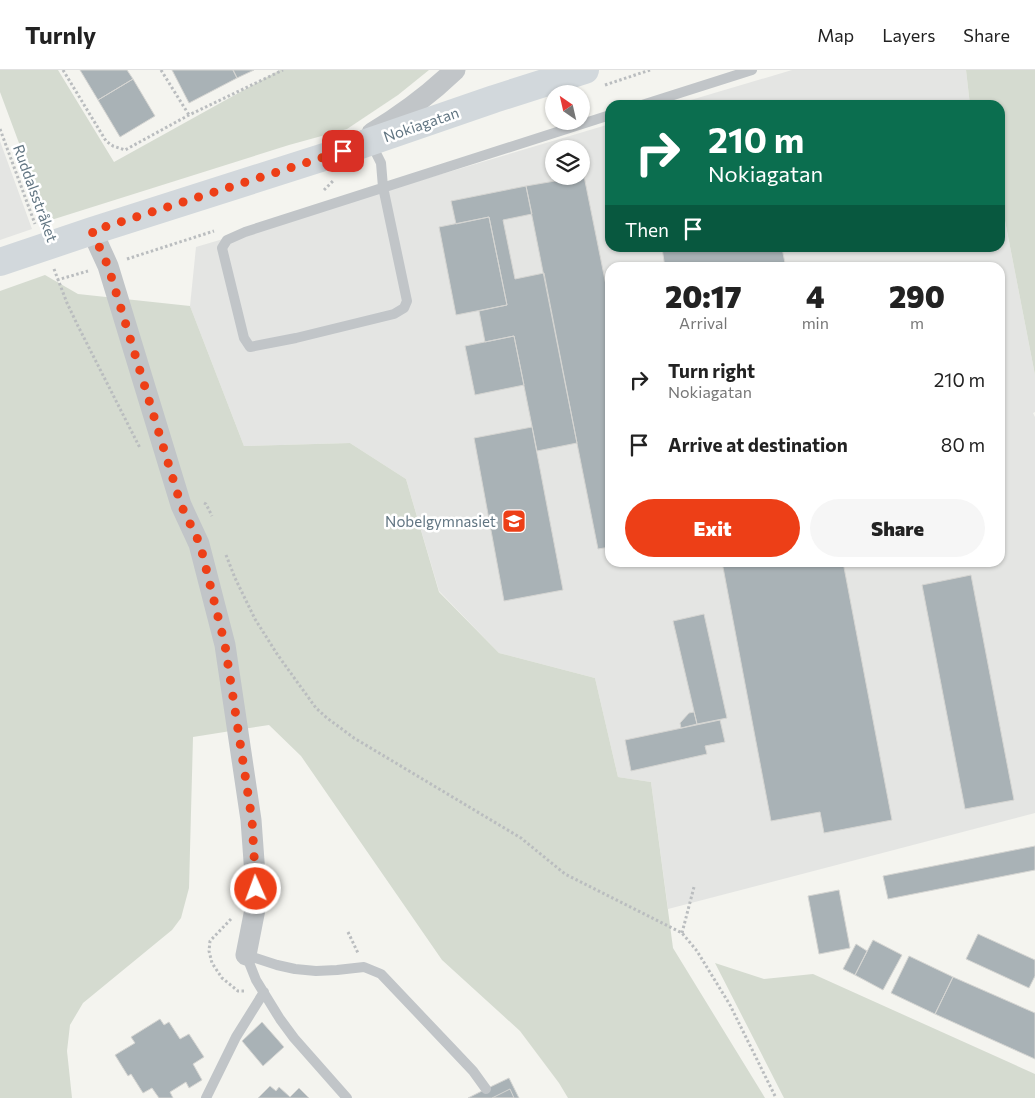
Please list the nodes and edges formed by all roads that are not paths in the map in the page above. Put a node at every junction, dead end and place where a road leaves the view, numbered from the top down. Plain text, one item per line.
1 (455, 70) edge
2 (752, 70) edge
3 (591, 79) edge
4 (658, 100) edge
5 (605, 117) edge
6 (371, 142) junction
7 (343, 151) junction
8 (383, 187) junction
9 (92, 231) junction
10 (0, 262) edge
11 (246, 955) junction
12 (264, 992) junction
13 (486, 1089) dead end
14 (206, 1098) edge
15 (347, 1098) edge

1 - 7 street
2 - 4 lane
3 - 6 street, Nokiagatan
5 - 8 lane
6 - 7 street, Nokiagatan
6 - 8 lane
7 - 9 street, Nokiagatan
8 - 8 lane
9 - 10 street, Nokiagatan
9 - 11 street
11 - 12 lane
11 - 13 lane
12 - 14 lane
12 - 15 lane

